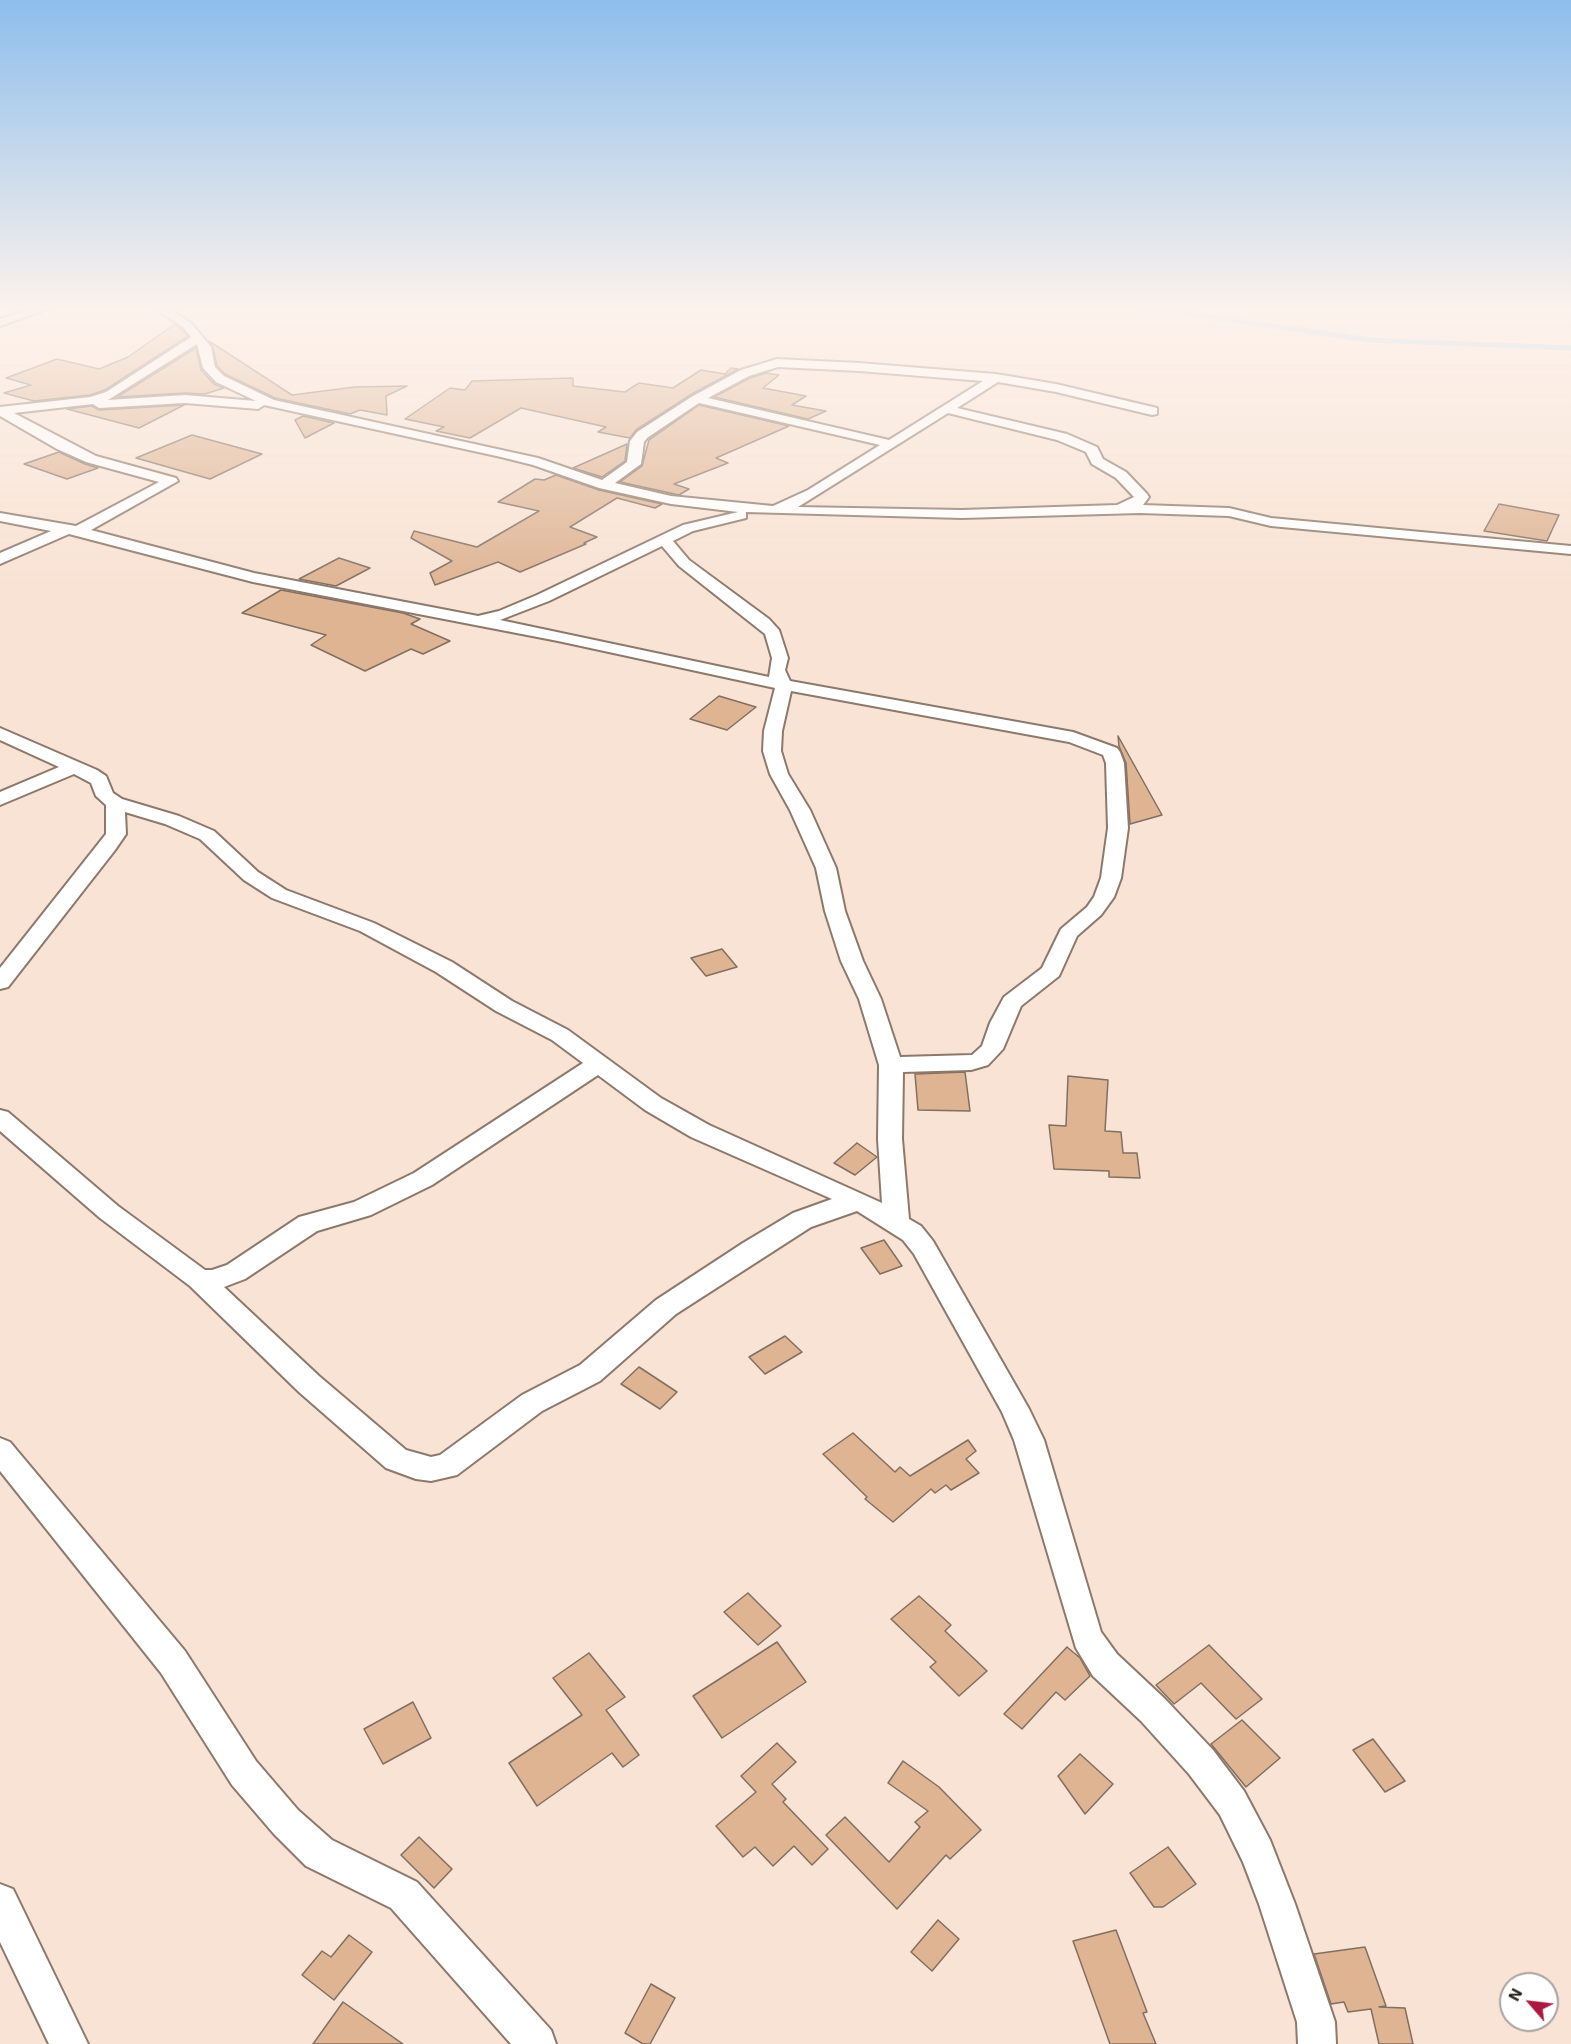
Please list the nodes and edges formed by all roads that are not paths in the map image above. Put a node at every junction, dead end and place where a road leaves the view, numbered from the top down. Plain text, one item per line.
1 (85, 400) edge
2 (153, 400) edge
3 (202, 400) edge
4 (265, 400) edge
5 (695, 400) edge
6 (703, 400) edge
7 (961, 400) edge
8 (1107, 400) edge
9 (270, 403) junction
10 (68, 404) junction
11 (946, 410) junction
12 (0, 411) edge
13 (1152, 411) dead end
14 (891, 444) junction
15 (604, 485) junction
16 (763, 510) junction
17 (1117, 510) junction
18 (0, 517) edge
19 (72, 530) junction
20 (665, 541) junction
21 (1571, 550) edge
22 (0, 558) edge
23 (473, 621) junction
24 (784, 685) junction
25 (0, 733) edge
26 (74, 767) junction
27 (0, 799) edge
28 (115, 803) junction
29 (0, 982) edge
30 (598, 1063) junction
31 (891, 1065) junction
32 (0, 1118) edge
33 (860, 1201) junction
34 (896, 1222) junction
35 (199, 1279) junction
36 (0, 1450) edge
37 (0, 1902) edge
38 (69, 2044) edge
39 (537, 2044) edge
40 (1317, 2044) edge

1 - 10 street
2 - 10 street
3 - 9 street
4 - 9 street
5 - 15 street
6 - 14 street
7 - 11 street
8 - 13 street
9 - 15 street
10 - 12 street
11 - 14 street
11 - 17 street
12 - 19 street
14 - 16 street
15 - 16 street
16 - 17 street
16 - 20 street
17 - 21 street
18 - 19 street
19 - 22 street
19 - 23 street
20 - 23 street
20 - 24 street
23 - 24 street
24 - 31 street
24 - 31 street
25 - 26 street
26 - 27 street
26 - 28 street
28 - 29 street
28 - 30 street
30 - 33 street
30 - 35 street
31 - 34 street
32 - 35 street
33 - 34 street
33 - 35 street
34 - 40 street
36 - 39 street
37 - 38 street

